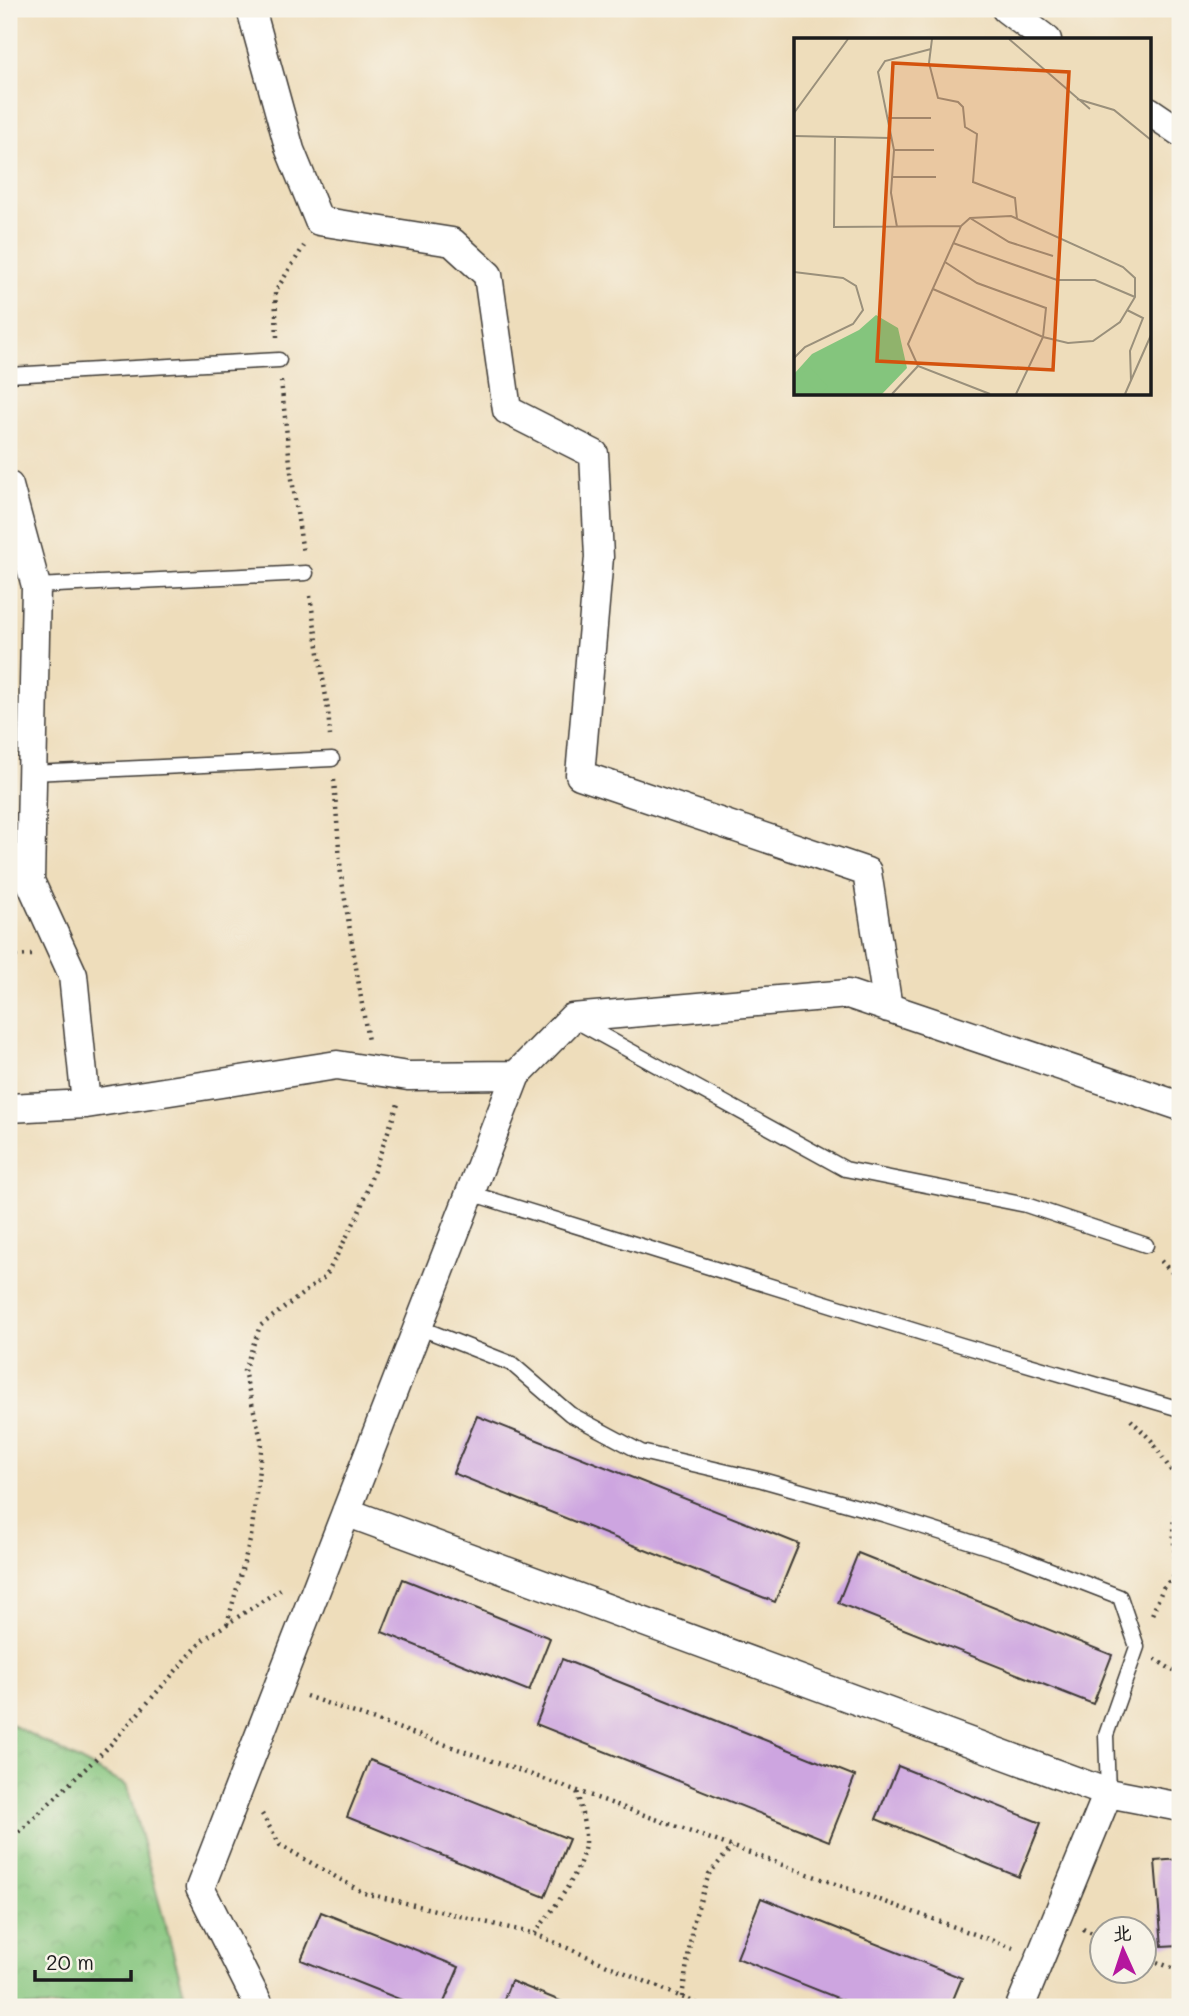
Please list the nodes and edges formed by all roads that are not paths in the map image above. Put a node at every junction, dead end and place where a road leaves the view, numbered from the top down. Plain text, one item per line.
1 (251, 9) edge
2 (1006, 9) edge
3 (1044, 38) edge
4 (1150, 112) edge
5 (1180, 132) edge
6 (279, 360) road end
7 (9, 375) edge
8 (11, 500) edge
9 (306, 573) road end
10 (36, 586) junction
11 (332, 759) road end
12 (32, 773) junction
13 (888, 1008) junction
14 (572, 1018) junction
15 (516, 1075) junction
16 (86, 1104) junction
17 (1180, 1106) edge
18 (9, 1108) edge
19 (470, 1193) junction
20 (1146, 1245) dead end
21 (418, 1327) junction
22 (1180, 1409) edge
23 (346, 1512) junction
24 (1108, 1793) junction
25 (1180, 1807) edge
26 (260, 2007) edge
27 (1020, 2007) edge

1 - 13 street
2 - 3 street
4 - 5 street
6 - 7 lane
8 - 10 street
9 - 10 lane
10 - 12 street
11 - 12 lane
12 - 16 street
13 - 14 street
13 - 17 street
14 - 15 street
14 - 20 lane
15 - 16 street
15 - 19 street
16 - 18 street
19 - 21 street
19 - 22 lane
21 - 23 street
21 - 24 lane
23 - 24 street
23 - 26 street
24 - 25 street
24 - 27 street

